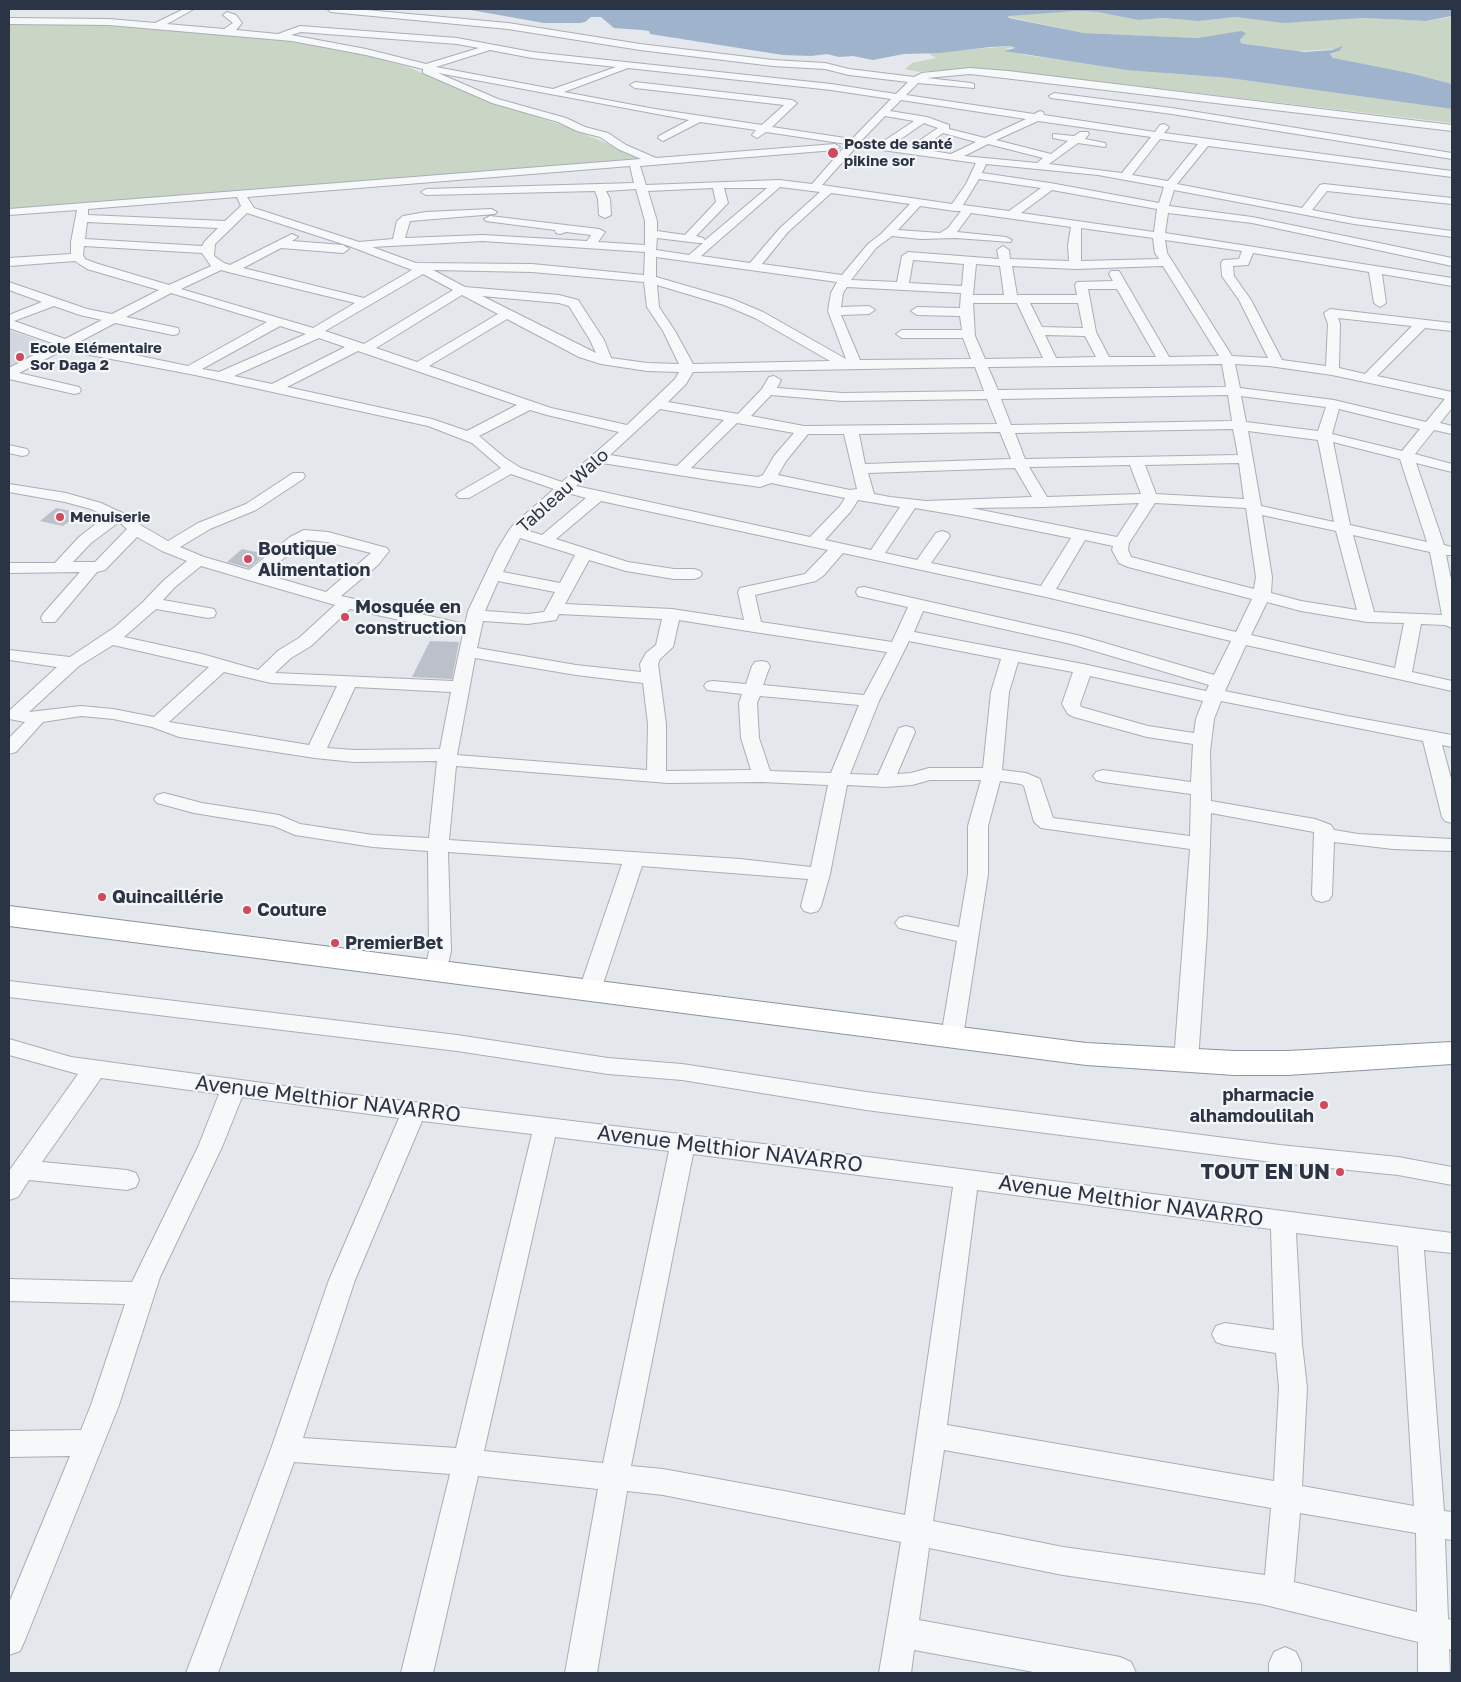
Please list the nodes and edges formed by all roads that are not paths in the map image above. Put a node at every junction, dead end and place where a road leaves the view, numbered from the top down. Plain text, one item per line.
1 (190, 9) edge
2 (328, 10) edge
3 (83, 11) dead end
4 (147, 16) dead end
5 (227, 16) dead end
6 (316, 19) dead end
7 (9, 21) edge
8 (57, 21) junction
9 (133, 24) junction
10 (157, 26) junction
11 (300, 29) junction
12 (227, 31) junction
13 (279, 37) junction
14 (398, 37) junction
15 (594, 40) junction
16 (491, 47) junction
17 (650, 48) junction
18 (366, 52) junction
19 (552, 58) junction
20 (626, 65) junction
21 (426, 68) junction
22 (536, 68) dead end
23 (672, 70) junction
24 (836, 70) junction
25 (521, 77) dead end
26 (915, 80) junction
27 (1066, 81) junction
28 (510, 83) junction
29 (803, 84) junction
30 (1135, 90) junction
31 (554, 92) junction
32 (480, 94) junction
33 (611, 95) dead end
34 (899, 96) junction
35 (1187, 96) junction
36 (596, 101) junction
37 (679, 101) dead end
38 (1239, 102) junction
39 (956, 104) junction
40 (1121, 104) junction
41 (1047, 105) junction
42 (586, 107) dead end
43 (1293, 108) junction
44 (655, 112) junction
45 (1173, 112) junction
46 (884, 113) junction
47 (576, 117) dead end
48 (698, 119) junction
49 (925, 120) junction
50 (565, 121) junction
51 (1350, 128) junction
52 (1452, 128) edge
53 (764, 129) junction
54 (1278, 129) junction
55 (941, 130) junction
56 (1213, 130) junction
57 (1159, 134) junction
58 (1402, 135) junction
59 (1057, 136) dead end
60 (1081, 137) junction
61 (663, 138) dead end
62 (986, 141) junction
63 (853, 144) junction
64 (1101, 145) dead end
65 (882, 146) junction
66 (912, 150) junction
67 (733, 156) junction
68 (1452, 156) edge
69 (952, 157) junction
70 (1052, 157) junction
71 (1333, 158) junction
72 (1106, 160) dead end
73 (655, 161) junction
74 (982, 161) junction
75 (634, 163) junction
76 (1381, 164) junction
77 (1037, 166) junction
78 (1404, 167) junction
79 (1098, 172) junction
80 (497, 173) junction
81 (1452, 174) edge
82 (975, 175) junction
83 (1125, 176) junction
84 (1401, 181) dead end
85 (779, 183) junction
86 (718, 185) junction
87 (1050, 186) junction
88 (1171, 186) junction
89 (642, 187) junction
90 (599, 188) junction
91 (814, 188) junction
92 (355, 190) junction
93 (494, 190) junction
94 (828, 190) junction
95 (244, 200) junction
96 (1452, 202) edge
97 (917, 203) junction
98 (1382, 204) junction
99 (956, 208) junction
100 (1163, 208) junction
101 (968, 210) junction
102 (1305, 211) junction
103 (9, 212) edge
104 (82, 212) junction
105 (1081, 212) dead end
106 (606, 215) dead end
107 (490, 216) junction
108 (1076, 224) junction
109 (228, 225) junction
110 (1011, 225) junction
111 (1380, 225) junction
112 (563, 228) junction
113 (307, 229) junction
114 (401, 229) junction
115 (889, 232) junction
116 (1452, 234) edge
117 (943, 236) junction
118 (1159, 236) junction
119 (335, 238) junction
120 (483, 238) junction
121 (507, 238) junction
122 (688, 238) junction
123 (553, 241) junction
124 (77, 242) junction
125 (398, 242) junction
126 (709, 242) junction
127 (280, 244) junction
128 (353, 244) junction
129 (591, 244) junction
130 (651, 245) junction
131 (1249, 249) junction
132 (206, 250) junction
133 (370, 250) junction
134 (443, 253) junction
135 (77, 256) junction
136 (692, 258) junction
137 (970, 260) junction
138 (10, 262) edge
139 (1005, 262) junction
140 (1168, 262) junction
141 (1452, 262) edge
142 (1109, 263) junction
143 (1079, 265) junction
144 (491, 266) junction
145 (754, 266) junction
146 (226, 267) junction
147 (417, 268) junction
148 (1375, 270) junction
149 (650, 279) junction
150 (843, 282) junction
151 (1452, 282) edge
152 (1081, 285) junction
153 (1122, 285) junction
154 (9, 286) edge
155 (902, 287) junction
156 (168, 290) junction
157 (462, 290) junction
158 (967, 295) junction
159 (1016, 299) junction
160 (1083, 299) junction
161 (52, 302) junction
162 (365, 302) junction
163 (1380, 303) dead end
164 (869, 310) dead end
165 (834, 311) junction
166 (917, 311) dead end
167 (966, 312) junction
168 (506, 314) junction
169 (9, 319) edge
170 (112, 319) junction
171 (279, 321) junction
172 (9, 324) edge
173 (1421, 324) junction
174 (1452, 327) edge
175 (173, 331) dead end
176 (1037, 331) junction
177 (317, 332) junction
178 (1090, 332) junction
179 (902, 334) dead end
180 (924, 334) junction
181 (969, 334) junction
182 (63, 344) junction
183 (361, 347) junction
184 (1164, 359) junction
185 (1104, 360) junction
186 (1228, 360) junction
187 (1051, 361) junction
188 (606, 362) junction
189 (978, 362) junction
190 (933, 363) junction
191 (1277, 363) junction
192 (850, 364) junction
193 (782, 366) junction
194 (419, 367) junction
195 (688, 368) junction
196 (190, 370) junction
197 (1332, 371) junction
198 (9, 374) edge
199 (220, 377) junction
200 (1368, 377) junction
201 (274, 388) junction
202 (74, 390) dead end
203 (768, 391) junction
204 (1234, 391) junction
205 (991, 394) junction
206 (1452, 398) edge
207 (658, 404) junction
208 (1334, 404) junction
209 (528, 405) junction
210 (736, 419) junction
211 (1240, 425) junction
212 (1431, 426) junction
213 (1005, 429) junction
214 (630, 430) junction
215 (804, 430) junction
216 (852, 430) junction
217 (1452, 430) edge
218 (468, 436) junction
219 (1324, 436) junction
220 (1406, 456) junction
221 (600, 458) junction
222 (1246, 459) junction
223 (1136, 460) junction
224 (1020, 464) junction
225 (512, 468) junction
226 (1452, 468) edge
227 (859, 469) junction
228 (680, 471) junction
229 (298, 476) dead end
230 (768, 478) junction
231 (564, 487) junction
232 (9, 488) edge
233 (861, 495) junction
234 (464, 496) dead end
235 (597, 497) junction
236 (1150, 498) junction
237 (1043, 502) junction
238 (919, 504) junction
239 (1254, 506) junction
240 (116, 516) junction
241 (136, 529) junction
242 (1343, 529) junction
243 (516, 532) junction
244 (387, 534) dead end
245 (1080, 535) junction
246 (942, 536) dead end
247 (546, 540) junction
248 (814, 542) junction
249 (1121, 543) junction
250 (168, 548) junction
251 (839, 548) junction
252 (379, 549) junction
253 (1445, 550) edge
254 (584, 554) junction
255 (876, 555) junction
256 (198, 560) junction
257 (922, 564) junction
258 (61, 566) junction
259 (9, 568) edge
260 (92, 568) junction
261 (694, 574) dead end
262 (493, 575) junction
263 (251, 576) junction
264 (566, 589) junction
265 (864, 592) dead end
266 (1046, 592) junction
267 (1262, 596) junction
268 (329, 598) junction
269 (1450, 598) edge
270 (624, 599) dead end
271 (152, 603) junction
272 (347, 603) junction
273 (917, 606) junction
274 (555, 609) junction
275 (208, 613) dead end
276 (614, 613) junction
277 (672, 614) junction
278 (1367, 617) junction
279 (49, 618) dead end
280 (1413, 619) junction
281 (1451, 622) edge
282 (473, 623) junction
283 (754, 627) junction
284 (1019, 627) junction
285 (1240, 638) junction
286 (110, 639) junction
287 (901, 642) junction
288 (468, 652) junction
289 (9, 655) edge
290 (1009, 655) junction
291 (73, 662) junction
292 (221, 665) junction
293 (761, 666) dead end
294 (1082, 669) junction
295 (1402, 675) junction
296 (262, 676) junction
297 (649, 678) junction
298 (348, 683) junction
299 (713, 686) dead end
300 (1452, 686) edge
301 (460, 688) junction
302 (752, 690) junction
303 (1215, 691) junction
304 (870, 701) junction
305 (12, 715) edge
306 (33, 718) junction
307 (158, 723) junction
308 (906, 732) dead end
309 (1431, 738) junction
310 (1202, 740) junction
311 (1452, 741) edge
312 (9, 748) edge
313 (314, 752) junction
314 (448, 757) junction
315 (992, 774) junction
316 (656, 776) junction
317 (762, 776) junction
318 (1103, 776) dead end
319 (838, 780) junction
320 (885, 781) junction
321 (1201, 797) junction
322 (164, 799) dead end
323 (1452, 817) edge
324 (1324, 834) junction
325 (1200, 844) junction
326 (1452, 845) edge
327 (438, 847) junction
328 (634, 860) junction
329 (820, 874) junction
330 (1322, 895) dead end
331 (811, 906) dead end
332 (9, 916) edge
333 (906, 923) dead end
334 (967, 936) junction
335 (436, 969) junction
336 (9, 989) edge
337 (590, 990) junction
338 (952, 1037) junction
339 (9, 1047) edge
340 (1452, 1054) edge
341 (1186, 1060) junction
342 (95, 1068) junction
343 (234, 1087) junction
344 (414, 1111) junction
345 (546, 1126) junction
346 (683, 1143) junction
347 (23, 1170) junction
348 (1452, 1176) edge
349 (127, 1180) dead end
350 (966, 1180) junction
351 (9, 1190) edge
352 (1282, 1221) junction
353 (1410, 1238) junction
354 (1452, 1243) edge
355 (9, 1290) edge
356 (141, 1293) junction
357 (1225, 1334) dead end
358 (1288, 1344) junction
359 (932, 1436) junction
360 (88, 1443) junction
361 (9, 1444) edge
362 (285, 1449) junction
363 (466, 1462) junction
364 (615, 1476) junction
365 (1287, 1496) junction
366 (1441, 1523) edge
367 (917, 1531) junction
368 (1278, 1594) junction
369 (15, 1607) edge
370 (901, 1632) junction
371 (1443, 1632) edge
372 (9, 1640) edge
373 (202, 1673) edge
374 (417, 1673) edge
375 (581, 1673) edge
376 (895, 1673) edge
377 (1120, 1673) edge
378 (1434, 1673) edge

1 - 10 street
2 - 15 street
3 - 8 street
4 - 9 street
5 - 12 street
6 - 11 street
7 - 8 street
8 - 9 street
9 - 10 street
10 - 12 street
11 - 13 street
11 - 14 street
12 - 13 street
13 - 18 street
14 - 16 street
14 - 18 street
15 - 17 street
15 - 19 street
16 - 19 street
16 - 21 street
17 - 20 street
17 - 24 street
18 - 21 street
19 - 20 street
19 - 22 street
20 - 23 street
20 - 31 street
21 - 28 street
21 - 32 street
23 - 29 street
23 - 53 street
24 - 26 street
24 - 29 street
25 - 28 street
26 - 27 street
26 - 34 street
26 - 39 street
27 - 30 street
27 - 41 street
28 - 31 street
28 - 32 street
29 - 34 street
30 - 35 street
30 - 40 street
31 - 36 street
32 - 50 street
33 - 36 street
34 - 39 street
34 - 46 street
35 - 38 street
35 - 45 street
36 - 42 street
36 - 44 street
37 - 44 street
38 - 43 street
38 - 56 street
39 - 41 street
39 - 49 street
40 - 41 street
40 - 45 street
41 - 57 street
41 - 62 street
43 - 51 street
43 - 54 street
44 - 48 street
45 - 56 street
45 - 57 street
46 - 49 street
46 - 63 street
47 - 50 street
48 - 53 street
48 - 61 street
49 - 55 street
49 - 65 street
50 - 73 street
51 - 54 street
51 - 58 street
51 - 58 street
51 - 71 street
52 - 58 street
53 - 63 street
53 - 67 street
54 - 56 street
55 - 62 street
55 - 66 street
56 - 57 street
56 - 71 street
56 - 88 street
57 - 83 street
58 - 68 street
58 - 76 street
59 - 60 street
60 - 64 street
60 - 70 street
62 - 69 street
62 - 70 street
63 - 65 street
63 - 67 street
63 - 91 street
65 - 66 street
66 - 69 street
67 - 73 street
69 - 74 street
70 - 77 street
71 - 76 street
72 - 79 street
73 - 75 street
74 - 77 street
74 - 82 street
75 - 80 street
75 - 89 street
76 - 78 street
77 - 79 street
78 - 81 street
78 - 84 street
79 - 83 street
80 - 92 street
80 - 93 street
82 - 87 street
82 - 99 street
83 - 88 street
85 - 86 street
85 - 91 street
85 - 126 street
86 - 89 street
86 - 122 street
87 - 100 street
87 - 110 street
88 - 100 street
88 - 102 street
89 - 90 street
89 - 130 street
90 - 93 street
90 - 106 street
91 - 94 street
92 - 93 street
92 - 95 street
93 - 107 street
94 - 97 street
94 - 145 street
95 - 104 street
95 - 109 street
95 - 113 street
96 - 98 street
97 - 99 street
97 - 115 street
98 - 102 street
98 - 111 street
99 - 101 street
100 - 118 street
100 - 141 street
101 - 110 street
101 - 117 street
102 - 111 street
103 - 104 street
104 - 109 street
104 - 124 street
105 - 108 street
107 - 112 street
107 - 114 street
107 - 120 street
108 - 110 street
108 - 118 street
108 - 143 street
109 - 132 street
110 - 117 street
110 - 139 street
111 - 116 street
112 - 123 street
112 - 129 street
113 - 119 street
113 - 127 street
114 - 119 street
114 - 125 street
115 - 117 street
115 - 150 street
118 - 131 street
118 - 140 street
119 - 128 street
120 - 121 street
120 - 134 street
121 - 123 street
121 - 144 street
122 - 126 street
122 - 130 street
123 - 129 street
124 - 132 street
124 - 135 street
125 - 128 street
125 - 134 street
126 - 136 street
127 - 133 street
127 - 146 street
128 - 133 street
129 - 130 street
130 - 136 street
130 - 149 street
131 - 148 street
131 - 191 street
132 - 146 street
133 - 147 street
134 - 144 street
134 - 147 street
135 - 138 street
135 - 156 street
136 - 145 street
137 - 139 street
137 - 155 street
137 - 158 street
139 - 143 street
139 - 159 street
140 - 142 street
140 - 186 street
142 - 143 street
142 - 153 street
143 - 152 street
144 - 149 street
145 - 150 street
146 - 156 street
146 - 162 street
147 - 157 street
147 - 162 street
148 - 151 street
148 - 163 street
149 - 192 street
149 - 195 street
150 - 155 street
150 - 165 street
152 - 153 street
152 - 160 street
153 - 184 street
154 - 161 street
155 - 158 street
156 - 170 street
156 - 171 street
157 - 168 street
157 - 183 street
157 - 188 street
158 - 159 street
158 - 167 street
159 - 160 street
159 - 176 street
160 - 178 street
161 - 169 street
161 - 170 street
162 - 177 street
164 - 165 street
165 - 192 street
166 - 167 street
167 - 181 street
168 - 188 street
168 - 194 street
170 - 175 street
170 - 182 street
171 - 177 street
171 - 196 street
172 - 182 street
173 - 174 street
173 - 197 street
173 - 200 street
176 - 178 street
176 - 187 street
177 - 183 street
177 - 199 street
178 - 185 street
179 - 180 street
180 - 181 street
180 - 190 street
181 - 189 street
182 - 196 street
182 - 198 street
183 - 194 street
183 - 201 street
184 - 185 street
184 - 186 street
185 - 187 street
186 - 191 street
186 - 204 street
187 - 189 street
188 - 195 street
189 - 190 street
189 - 205 street
190 - 192 street
191 - 197 street
192 - 193 street
193 - 195 street
193 - 203 street
194 - 209 street
195 - 207 street, Tableau Walo
196 - 199 street
197 - 200 street
198 - 202 street
199 - 201 street
200 - 206 street
201 - 218 street
203 - 205 street
203 - 210 street
204 - 205 street
204 - 208 street
204 - 211 street
205 - 213 street
206 - 212 street
207 - 210 street
207 - 214 street, Tableau Walo
208 - 212 street
208 - 219 street
209 - 214 street
209 - 218 street
210 - 215 street
210 - 228 street
211 - 213 street
211 - 219 street
211 - 222 street
212 - 217 street
212 - 220 street
213 - 216 street
213 - 224 street
214 - 221 street, Tableau Walo
215 - 216 street
215 - 230 street
216 - 227 street
218 - 225 street
219 - 220 street
219 - 242 street
220 - 226 street
220 - 253 street
221 - 228 street
221 - 231 street, Tableau Walo
222 - 223 street
222 - 239 street
223 - 224 street
223 - 236 street
224 - 227 street
224 - 237 street
225 - 231 street
225 - 234 street
227 - 233 street
228 - 230 street
229 - 250 street
230 - 233 street
231 - 235 street
231 - 243 street, Tableau Walo
232 - 240 street
233 - 238 street
233 - 248 street
235 - 247 street
235 - 248 street
236 - 237 street
236 - 239 street
236 - 249 street
237 - 238 street
238 - 245 street
238 - 255 street
239 - 242 street
239 - 267 street
240 - 241 street
240 - 258 street
241 - 250 street
241 - 260 street
242 - 253 street
242 - 278 street
243 - 247 street
243 - 262 street, Tableau Walo
244 - 252 street
245 - 249 street
245 - 266 street
246 - 257 street
247 - 254 street
248 - 251 street
249 - 267 street
250 - 256 street
251 - 255 street
251 - 283 street
252 - 263 street
252 - 268 street
253 - 269 street
254 - 261 street
254 - 264 street
255 - 257 street
256 - 263 street
256 - 271 street
257 - 266 street
258 - 259 street
258 - 260 street
260 - 279 street
262 - 264 street
262 - 282 street, Tableau Walo
263 - 268 street
264 - 274 street
265 - 273 street
266 - 285 street
267 - 278 street
267 - 285 street
268 - 272 street
269 - 281 street
270 - 276 street
271 - 275 street
271 - 286 street
272 - 282 street
272 - 296 street
273 - 284 street
273 - 287 street
274 - 276 street
274 - 282 street
276 - 277 street
277 - 283 street
277 - 297 street
278 - 280 street
280 - 281 street
280 - 295 street
282 - 288 street, Tableau Walo
283 - 287 street
284 - 290 street
284 - 303 street
285 - 295 street
285 - 303 street
286 - 291 street
286 - 292 street
287 - 290 street
287 - 304 street
288 - 297 street
288 - 301 street, Tableau Walo
289 - 291 street
290 - 294 street
290 - 315 street
291 - 305 street
292 - 296 street
292 - 307 street
293 - 302 street
294 - 303 street
294 - 310 street
295 - 300 street
296 - 298 street
297 - 316 street
298 - 301 street
298 - 313 street
299 - 302 street
301 - 314 street, Tableau Walo
302 - 304 street
302 - 317 street
303 - 309 street
303 - 310 street
304 - 319 street
305 - 306 street
306 - 307 street
306 - 312 street
307 - 313 street
308 - 320 street
309 - 311 street
309 - 323 street
310 - 321 street
313 - 314 street
314 - 316 street
314 - 327 street, Tableau Walo
315 - 320 street
315 - 325 street
315 - 334 street
316 - 317 street
317 - 319 street
318 - 321 street
319 - 320 street
319 - 329 street
321 - 324 street
321 - 325 street
322 - 327 street
324 - 326 street
324 - 330 street
325 - 341 street
327 - 328 street
327 - 335 street, Tableau Walo
328 - 329 street
328 - 337 street
329 - 331 street
332 - 335 highway
333 - 334 street
334 - 338 street
335 - 337 highway
336 - 348 street
337 - 338 highway
338 - 341 highway
339 - 342 street, Avenue Melthior NAVARRO
340 - 341 highway
342 - 343 street, Avenue Melthior NAVARRO
342 - 347 street
343 - 344 street, Avenue Melthior NAVARRO
343 - 356 street
344 - 345 street, Avenue Melthior NAVARRO
344 - 362 street
345 - 346 street, Avenue Melthior NAVARRO
345 - 363 street
346 - 350 street, Avenue Melthior NAVARRO
346 - 364 street
347 - 349 street
347 - 351 street
350 - 352 street, Avenue Melthior NAVARRO
350 - 359 street
352 - 353 street, Avenue Melthior NAVARRO
352 - 358 street
353 - 354 street, Avenue Melthior NAVARRO
353 - 366 street
355 - 356 street
356 - 360 street
357 - 358 street
358 - 365 street
359 - 365 street
359 - 367 street
360 - 361 street
360 - 369 street
362 - 363 street
362 - 373 street
363 - 364 street
363 - 374 street
364 - 367 street
364 - 375 street
365 - 366 street
365 - 368 street
366 - 371 street
367 - 368 street
367 - 370 street
368 - 371 street
369 - 372 street
370 - 376 street
370 - 377 street
371 - 378 street

